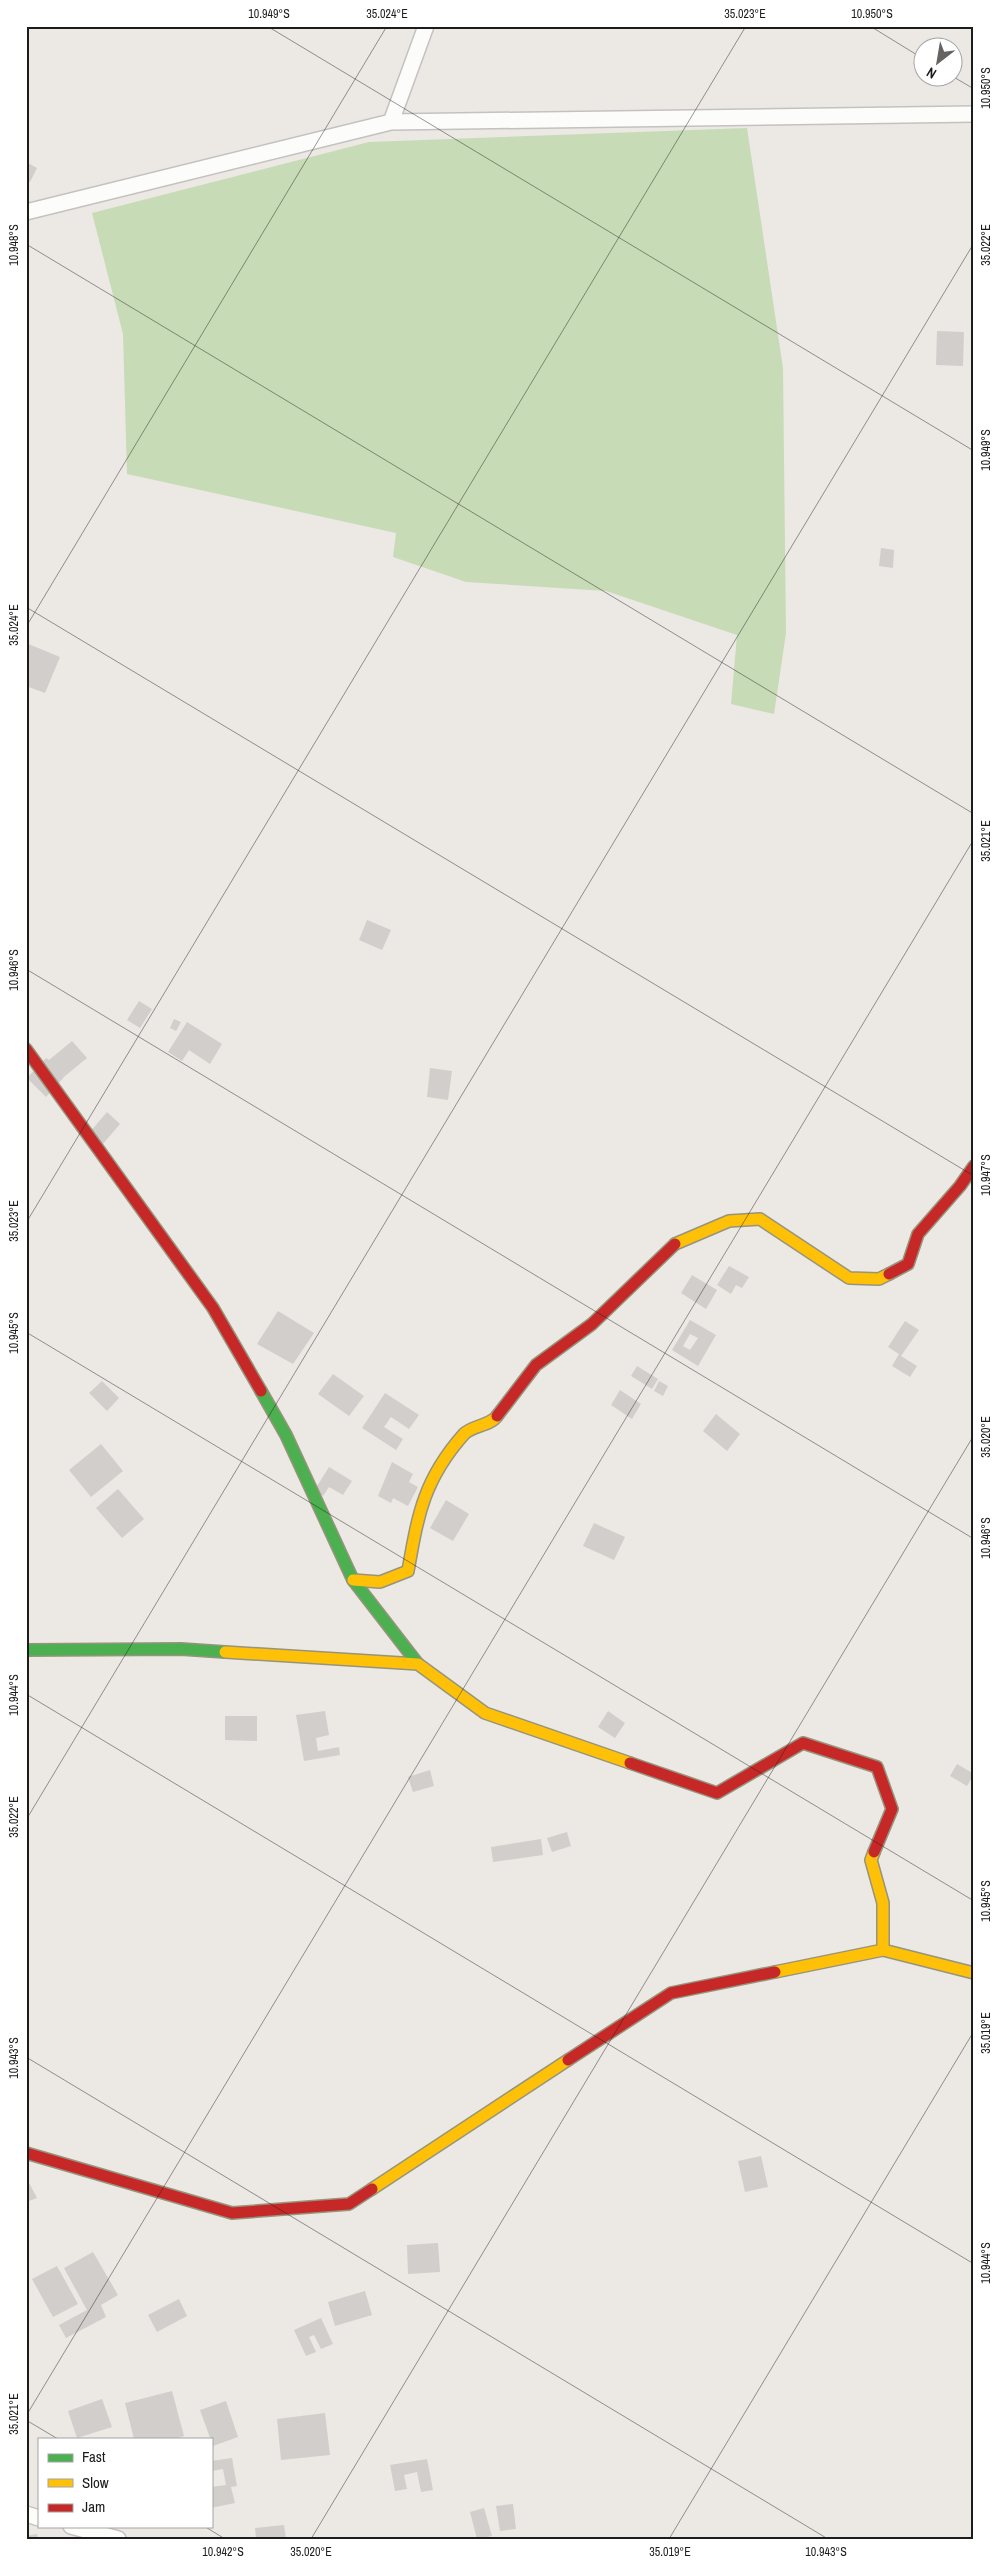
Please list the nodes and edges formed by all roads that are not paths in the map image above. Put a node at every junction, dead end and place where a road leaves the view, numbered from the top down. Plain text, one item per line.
1 (426, 26) edge
2 (974, 114) edge
3 (391, 122) junction
4 (26, 212) edge
5 (26, 1049) edge
6 (974, 1166) edge
7 (353, 1580) junction
8 (26, 1650) edge
9 (418, 1664) junction
10 (883, 1950) junction
11 (974, 1973) edge
12 (26, 2153) edge
13 (26, 2514) edge
14 (38, 2518) edge
15 (78, 2528) edge
16 (118, 2539) edge

1 - 3 street
2 - 3 street
3 - 4 street
5 - 7 street
6 - 7 street
7 - 9 street
8 - 9 street
9 - 10 street
10 - 11 street
10 - 12 street
13 - 14 street
15 - 16 street

